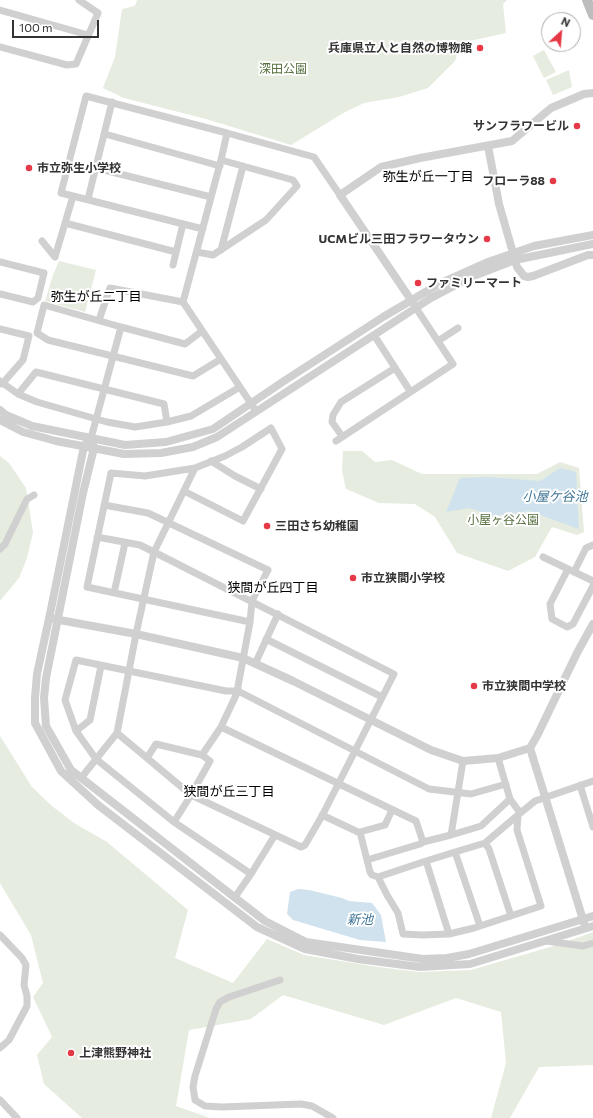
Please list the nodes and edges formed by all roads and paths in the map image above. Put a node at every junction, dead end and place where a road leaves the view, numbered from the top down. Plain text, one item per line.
1 (79, 0) edge
2 (587, 0) edge
3 (0, 10) edge
4 (593, 14) edge
5 (88, 35) junction
6 (0, 47) edge
7 (593, 93) edge
8 (112, 102) junction
9 (227, 133) junction
10 (105, 134) junction
11 (488, 146) junction
12 (221, 163) junction
13 (243, 166) junction
14 (96, 168) junction
15 (340, 194) junction
16 (73, 196) junction
17 (211, 197) junction
18 (88, 199) junction
19 (65, 223) junction
20 (183, 224) junction
21 (203, 229) junction
22 (593, 235) edge
23 (42, 241) dead end
24 (593, 244) edge
25 (221, 250) junction
26 (176, 252) junction
27 (197, 252) junction
28 (593, 255) edge
29 (514, 257) junction
30 (0, 262) edge
31 (173, 265) dead end
32 (0, 294) edge
33 (184, 299) junction
34 (411, 300) junction
35 (416, 308) junction
36 (99, 320) junction
37 (121, 327) junction
38 (458, 328) dead end
39 (0, 329) edge
40 (202, 331) junction
41 (374, 335) junction
42 (438, 341) junction
43 (113, 356) junction
44 (221, 359) junction
45 (395, 368) junction
46 (1, 382) edge
47 (240, 387) junction
48 (104, 388) junction
49 (410, 391) junction
50 (18, 394) junction
51 (253, 403) junction
52 (0, 410) edge
53 (257, 410) junction
54 (96, 418) junction
55 (0, 420) edge
56 (167, 422) junction
57 (91, 438) junction
58 (84, 446) junction
59 (94, 448) junction
60 (212, 461) junction
61 (195, 468) junction
62 (261, 489) junction
63 (184, 491) junction
64 (34, 495) dead end
65 (104, 505) junction
66 (169, 522) junction
67 (97, 537) junction
68 (125, 542) junction
69 (593, 545) edge
70 (0, 549) edge
71 (154, 552) junction
72 (543, 557) dead end
73 (571, 570) junction
74 (593, 581) edge
75 (593, 586) edge
76 (114, 593) junction
77 (144, 600) junction
78 (252, 601) junction
79 (278, 614) junction
80 (49, 619) junction
81 (58, 620) junction
82 (250, 622) junction
83 (593, 624) edge
84 (136, 634) junction
85 (266, 639) junction
86 (243, 658) junction
87 (255, 664) junction
88 (101, 666) junction
89 (130, 672) junction
90 (238, 691) junction
91 (382, 697) junction
92 (371, 721) junction
93 (221, 726) junction
94 (76, 731) junction
95 (117, 733) junction
96 (530, 748) junction
97 (355, 751) junction
98 (202, 755) junction
99 (147, 758) junction
100 (498, 758) junction
101 (96, 759) junction
102 (463, 761) junction
103 (81, 778) junction
104 (593, 781) edge
105 (338, 783) junction
106 (506, 784) junction
107 (580, 785) junction
108 (458, 793) junction
109 (191, 795) junction
110 (545, 798) junction
111 (510, 799) junction
112 (392, 810) junction
113 (520, 814) junction
114 (322, 815) junction
115 (174, 822) junction
116 (593, 827) edge
117 (360, 832) junction
118 (275, 835) junction
119 (451, 835) junction
120 (423, 842) junction
121 (485, 843) junction
122 (455, 852) junction
123 (367, 860) junction
124 (426, 861) junction
125 (251, 874) junction
126 (378, 877) junction
127 (235, 897) junction
128 (511, 916) junction
129 (593, 916) edge
130 (582, 919) junction
131 (480, 926) junction
132 (589, 927) edge
133 (449, 934) junction
134 (0, 935) edge
135 (545, 940) junction
136 (593, 943) edge
137 (280, 980) dead end
138 (0, 1048) edge
139 (0, 1100) edge
140 (17, 1118) edge
141 (333, 1118) edge

1 - 5 street
2 - 4 main road
3 - 5 street
5 - 6 street
7 - 11 street
8 - 9 street
8 - 10 street
8 - 16 street
9 - 12 street
9 - 15 street
10 - 12 street
10 - 14 street
11 - 15 street
11 - 29 street
12 - 13 street
12 - 17 street
13 - 25 street
13 - 25 street
14 - 17 street
14 - 18 street
15 - 34 street
16 - 18 street
16 - 19 street
17 - 21 street
18 - 20 street
19 - 23 street
19 - 26 street
20 - 21 street
20 - 26 street
21 - 27 street
22 - 29 street
24 - 29 street
25 - 27 street
26 - 31 street
27 - 33 street
28 - 29 street
29 - 34 street
29 - 35 street
30 - 32 street
33 - 36 street
33 - 40 street
34 - 35 street
34 - 51 street
35 - 41 street
35 - 42 street
36 - 37 street
36 - 43 street
37 - 40 street
37 - 43 street
38 - 42 street
39 - 46 street
40 - 44 street
41 - 45 street
41 - 53 street
42 - 49 street
43 - 44 street
43 - 48 street
44 - 47 street
45 - 49 street
45 - 49 street
46 - 50 street
47 - 51 street
47 - 56 street
48 - 50 street
48 - 54 street
48 - 56 street
50 - 54 street
51 - 53 street
51 - 57 street
52 - 57 street
53 - 59 street
54 - 56 street
54 - 57 street
55 - 58 street
57 - 58 street
57 - 59 street
58 - 59 street
58 - 80 street
59 - 81 street
60 - 61 street
60 - 62 street
60 - 62 street
61 - 63 street
61 - 65 street
62 - 63 street
63 - 66 street
64 - 70 street
65 - 66 street
65 - 67 street
66 - 71 street
66 - 78 street
67 - 68 street
67 - 76 street
68 - 71 street
68 - 76 street
69 - 73 street
71 - 77 street
71 - 78 street
72 - 73 street
73 - 74 street
73 - 75 street
76 - 77 street
77 - 82 street
77 - 84 street
78 - 79 street
78 - 82 street
79 - 85 street
79 - 91 street
80 - 81 street
80 - 135 street
81 - 84 street
81 - 103 street
82 - 86 street
83 - 96 street
84 - 86 street
84 - 89 street
85 - 87 street
85 - 91 street
86 - 87 street
86 - 90 street
87 - 92 street
88 - 89 street
88 - 94 street
88 - 94 street
89 - 90 street
89 - 95 street
90 - 93 street
90 - 97 street
91 - 92 street
92 - 97 street
92 - 102 street
93 - 98 street
93 - 105 street
94 - 101 street
95 - 99 street
95 - 101 street
96 - 100 street
96 - 110 street
97 - 105 street
97 - 108 street
98 - 99 street
98 - 109 street
99 - 109 street
100 - 102 street
100 - 106 street
101 - 103 street
101 - 115 street
102 - 108 street
103 - 127 street
104 - 107 street
105 - 112 street
105 - 114 street
106 - 108 street
106 - 111 street
107 - 110 street
107 - 116 street
108 - 119 street
109 - 115 street
109 - 118 street
110 - 113 street
110 - 130 street
111 - 113 street
111 - 119 street
112 - 117 street
112 - 120 street
113 - 121 street
113 - 128 street
114 - 117 street
114 - 118 street
115 - 125 street
117 - 123 street
118 - 125 street
119 - 120 street
120 - 123 street
121 - 122 street
121 - 128 street
122 - 124 street
122 - 131 street
123 - 126 street
124 - 126 street
124 - 133 street
125 - 127 street
126 - 133 street
127 - 130 street
128 - 131 street
129 - 130 street
130 - 132 street
131 - 133 street
132 - 135 street
134 - 138 street
135 - 136 street
137 - 141 street
139 - 140 street

